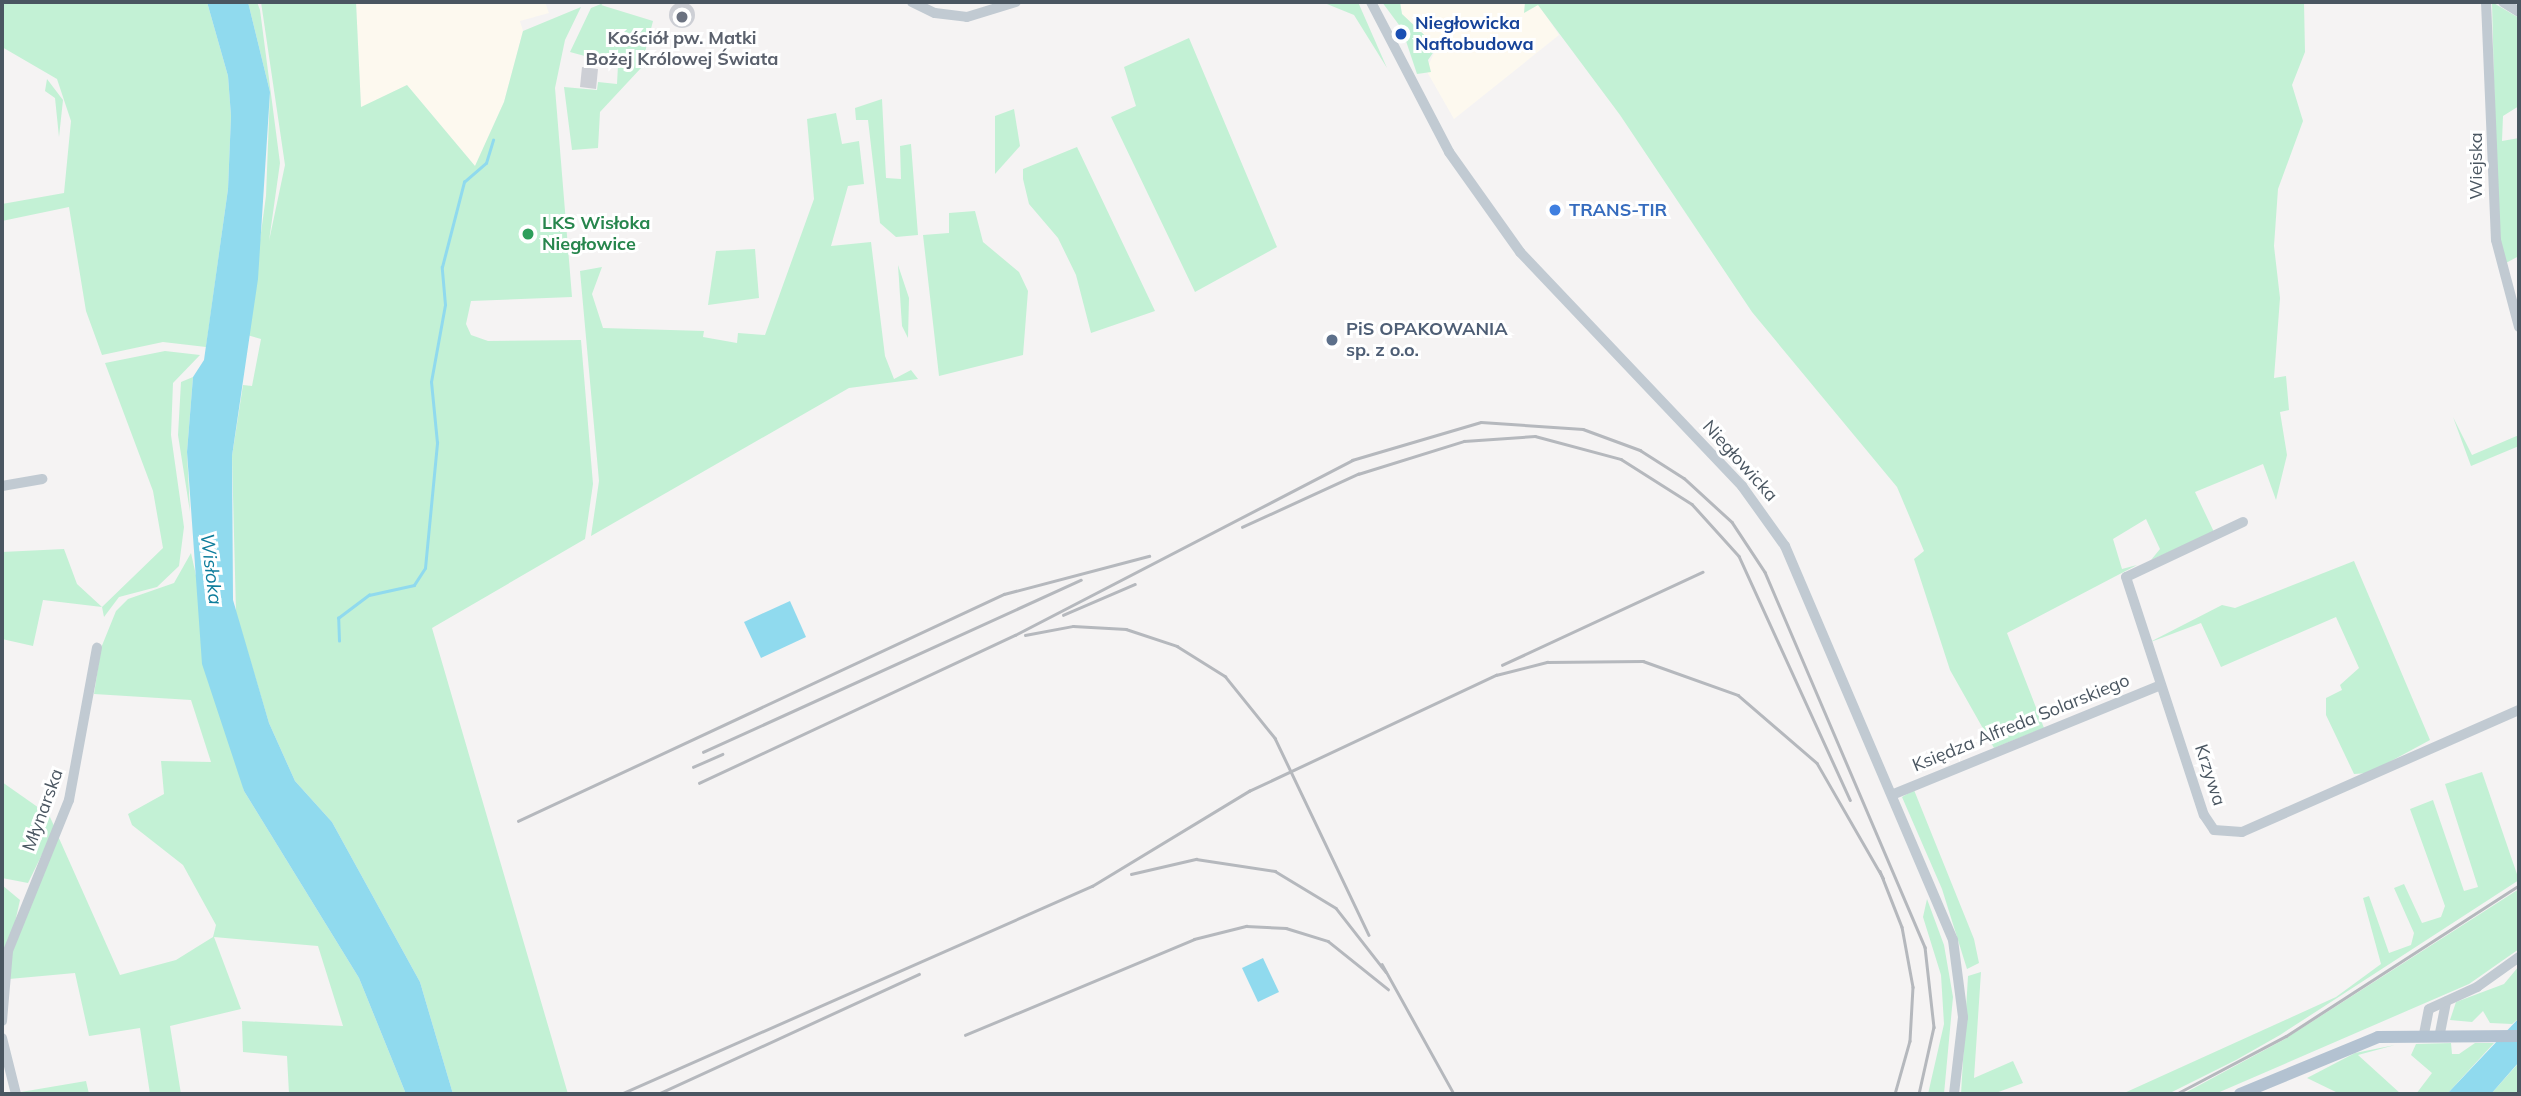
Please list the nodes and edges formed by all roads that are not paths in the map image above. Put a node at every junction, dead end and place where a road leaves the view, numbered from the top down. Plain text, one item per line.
1 (912, 2) edge
2 (1016, 2) edge
3 (1371, 2) edge
4 (2486, 2) edge
5 (2503, 2) edge
6 (2519, 12) edge
7 (2519, 327) edge
8 (42, 479) dead end
9 (2, 486) edge
10 (2243, 522) dead end
11 (97, 648) dead end
12 (2161, 685) junction
13 (2519, 710) edge
14 (1894, 794) junction
15 (2519, 957) edge
16 (2446, 1002) junction
17 (2, 1021) edge
18 (2440, 1033) junction
19 (2424, 1034) junction
20 (2519, 1035) edge
21 (2, 1038) edge
22 (16, 1094) edge
23 (1954, 1094) edge
24 (2240, 1094) edge

1 - 2 street
3 - 14 street, Niegłowicka
4 - 7 street, Wiejska
5 - 6 street
8 - 9 street
10 - 12 street, Krzywa
11 - 17 street, Młynarska
12 - 13 street, Krzywa
12 - 14 street, Księdza Alfreda Solarskiego
14 - 23 street, Niegłowicka
15 - 16 street
16 - 18 street
16 - 19 street
18 - 19 main road
18 - 20 main road
19 - 24 main road
21 - 22 street

